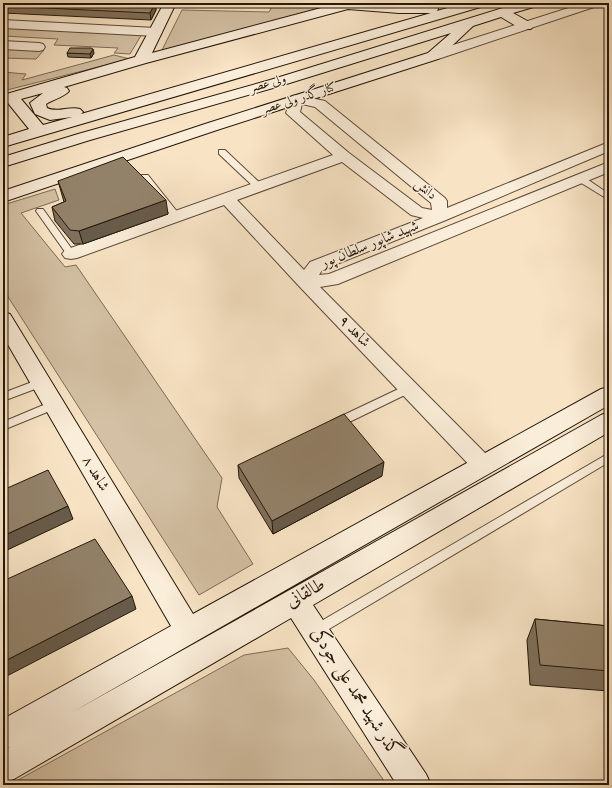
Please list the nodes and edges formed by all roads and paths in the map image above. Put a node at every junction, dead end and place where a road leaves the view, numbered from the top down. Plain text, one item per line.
1 (170, 3) edge
2 (479, 3) edge
3 (532, 3) edge
4 (595, 3) edge
5 (351, 4) edge
6 (459, 9) junction
7 (609, 10) edge
8 (502, 12) junction
9 (470, 22) junction
10 (3, 24) edge
11 (526, 26) junction
12 (156, 32) junction
13 (3, 45) edge
14 (39, 47) dead end
15 (433, 56) junction
16 (141, 60) junction
17 (109, 69) junction
18 (242, 73) junction
19 (220, 98) junction
20 (7, 99) edge
21 (298, 99) junction
22 (130, 105) junction
23 (39, 131) junction
24 (3, 142) edge
25 (609, 146) edge
26 (222, 152) dead end
27 (344, 156) junction
28 (3, 162) edge
29 (609, 167) edge
30 (145, 177) edge
31 (581, 179) junction
32 (258, 186) junction
33 (3, 197) edge
34 (226, 198) junction
35 (609, 198) edge
36 (40, 211) dead end
37 (176, 216) junction
38 (440, 217) junction
39 (71, 254) joint
40 (305, 282) junction
41 (3, 319) edge
42 (40, 382) junction
43 (409, 388) junction
44 (609, 395) edge
45 (3, 397) edge
46 (54, 405) junction
47 (609, 421) edge
48 (3, 426) edge
49 (325, 429) edge
50 (609, 457) edge
51 (483, 465) junction
52 (295, 601) junction
53 (188, 630) junction
54 (315, 631) junction
55 (3, 735) edge
56 (3, 768) edge
57 (415, 785) edge

1 - 12 main road
2 - 6 main road, ولی عصر
3 - 8 main road, ولی عصر
4 - 7 street
4 - 11 street, کنار گذر ولی عصر
5 - 6 main road
5 - 16 main road
6 - 18 main road, ولی عصر
8 - 9 main road, ولی عصر
8 - 11 main road
9 - 15 main road
9 - 19 main road, ولی عصر
10 - 12 street
11 - 15 street, کنار گذر ولی عصر
12 - 16 main road
13 - 14 street
15 - 21 main road, کنار گذر ولی عصر
16 - 17 main road
17 - 20 main road
17 - 22 main road
18 - 19 main road
18 - 22 main road, ولی عصر
19 - 28 main road, ولی عصر
20 - 23 main road
21 - 27 street, دانش
21 - 33 main road, کنار گذر ولی عصر
21 - 38 street, دانش
22 - 23 main road, ولی عصر
23 - 24 main road, ولی عصر
25 - 38 street, شهید شاپور سلطان پور
26 - 32 lane
27 - 32 street
27 - 38 street, دانش
29 - 31 street, شهید شاپور سلطان پور
30 - 37 lane
31 - 35 lane
31 - 40 street, شهید شاپور سلطان پور
32 - 34 street
34 - 37 street
34 - 40 street, شاهد ۹
36 - 39 lane
37 - 39 street
38 - 40 street, شهید شاپور سلطان پور
40 - 43 street, شاهد ۹
41 - 42 main road, شاهد ۸
42 - 45 lane
42 - 46 main road, شاهد ۸
43 - 49 lane
43 - 51 street, شاهد ۹
44 - 51 main road, طالقانی
46 - 48 lane
46 - 53 main road, شاهد ۸
47 - 52 main road, طالقانی
50 - 54 lane
51 - 53 main road, طالقانی
52 - 54 main road, گذر شهید محمد علی جودکی
52 - 56 main road, طالقانی
53 - 55 main road, طالقانی
54 - 57 main road, گذر شهید محمد علی جودکی

